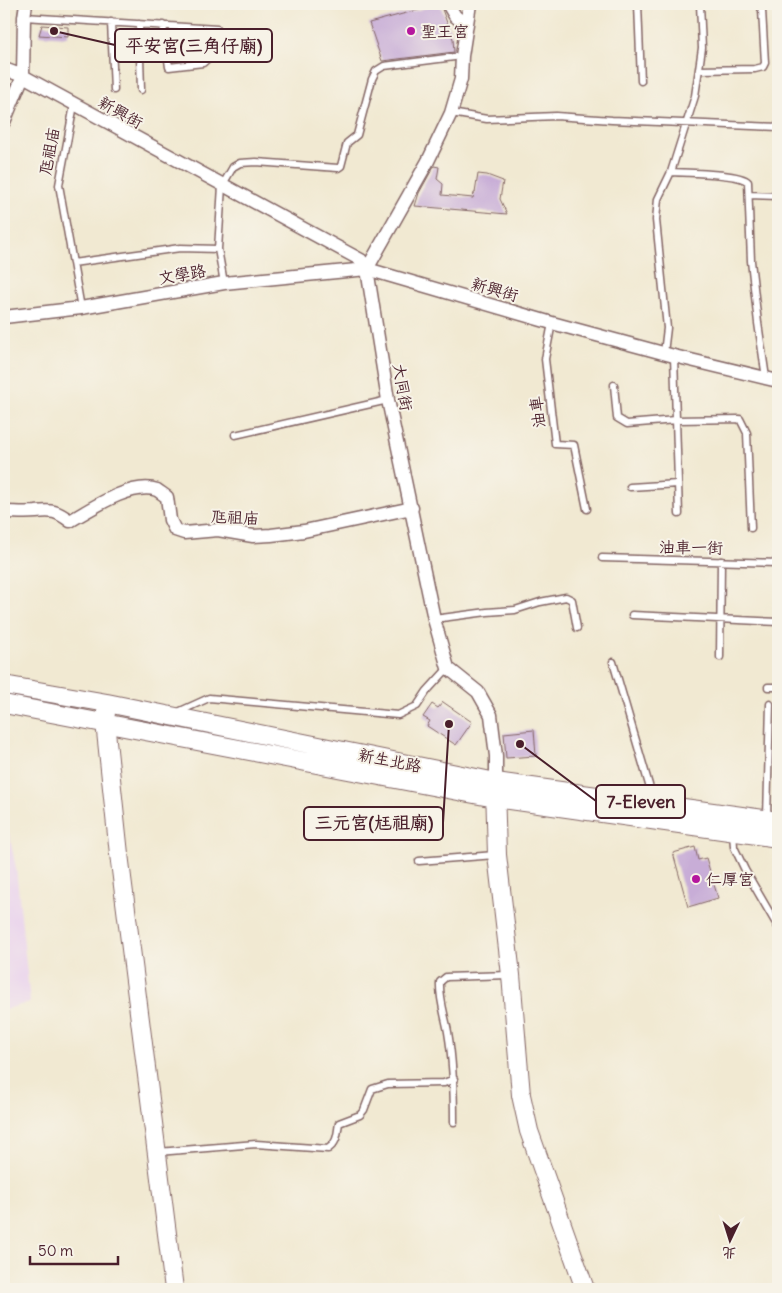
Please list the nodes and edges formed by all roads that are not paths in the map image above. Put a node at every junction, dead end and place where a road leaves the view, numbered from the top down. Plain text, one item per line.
1 (448, 4) edge
2 (470, 4) edge
3 (638, 4) edge
4 (700, 4) edge
5 (758, 4) edge
6 (25, 10) edge
7 (111, 22) junction
8 (139, 24) junction
9 (163, 25) junction
10 (466, 25) junction
11 (462, 56) junction
12 (4, 69) edge
13 (699, 70) junction
14 (22, 76) junction
15 (640, 81) dead end
16 (114, 90) dead end
17 (141, 90) dead end
18 (74, 104) junction
19 (451, 114) junction
20 (4, 122) edge
21 (685, 123) junction
22 (778, 126) edge
23 (670, 172) junction
24 (222, 186) junction
25 (749, 195) junction
26 (778, 196) edge
27 (218, 249) junction
28 (72, 263) junction
29 (367, 269) junction
30 (224, 283) junction
31 (81, 308) junction
32 (4, 318) edge
33 (552, 323) junction
34 (669, 354) junction
35 (772, 379) edge
36 (614, 385) dead end
37 (388, 400) junction
38 (676, 420) junction
39 (235, 435) dead end
40 (678, 484) junction
41 (630, 487) dead end
42 (412, 508) junction
43 (587, 508) dead end
44 (4, 512) edge
45 (679, 514) dead end
46 (751, 528) dead end
47 (602, 558) dead end
48 (721, 561) junction
49 (778, 562) edge
50 (632, 615) dead end
51 (434, 618) junction
52 (720, 620) junction
53 (778, 622) edge
54 (577, 628) dead end
55 (720, 657) dead end
56 (614, 662) dead end
57 (448, 668) junction
58 (4, 685) edge
59 (768, 687) dead end
60 (778, 688) edge
61 (107, 703) junction
62 (4, 704) edge
63 (770, 704) dead end
64 (169, 716) junction
65 (105, 722) junction
66 (495, 790) junction
67 (654, 803) junction
68 (773, 820) edge
69 (733, 823) junction
70 (778, 838) edge
71 (496, 855) junction
72 (419, 861) dead end
73 (778, 927) edge
74 (511, 975) junction
75 (454, 1079) junction
76 (454, 1122) dead end
77 (157, 1152) junction
78 (174, 1289) edge
79 (585, 1289) edge

1 - 10 street
2 - 10 street
3 - 15 lane
4 - 13 lane
5 - 13 lane
6 - 7 lane
6 - 14 street
7 - 8 lane
7 - 16 lane
8 - 9 lane
8 - 17 lane
9 - 9 lane
10 - 11 street
11 - 19 street
11 - 24 lane
12 - 14 street, 新興街
13 - 21 lane
14 - 18 street, 新興街
14 - 20 street
18 - 24 street, 新興街
18 - 28 lane, 尫祖庙
19 - 21 lane
19 - 29 street
21 - 22 lane
21 - 23 lane
23 - 25 lane
23 - 34 lane
24 - 27 lane
24 - 29 street, 新興街
25 - 26 lane
25 - 35 lane
27 - 28 lane
27 - 30 lane
28 - 31 lane, 尫祖庙
29 - 30 street, 文學路
29 - 33 street, 新興街
29 - 37 street, 大同街
30 - 31 street, 文學路
31 - 32 street, 文學路
33 - 34 street, 新興街
33 - 43 lane, 油車
34 - 35 street, 新興街
34 - 38 lane
36 - 38 lane
37 - 39 lane
37 - 42 street, 大同街
38 - 40 lane
38 - 46 lane
40 - 41 lane
40 - 45 lane
42 - 44 street, 尫祖庙
42 - 51 street, 大同街
47 - 48 lane, 油車一街
48 - 49 lane, 油車一街
48 - 52 lane
50 - 52 lane
51 - 54 lane
51 - 57 street, 大同街
52 - 53 lane
52 - 55 lane
56 - 67 lane
57 - 64 lane
57 - 66 street
58 - 61 main road, 新生北路
59 - 60 lane
61 - 64 main road, 新生北路
61 - 65 main road
62 - 65 main road, 新生北路
63 - 68 lane
64 - 66 main road, 新生北路
65 - 66 main road, 新生北路
65 - 77 main road
66 - 67 main road, 新生北路
66 - 69 main road, 新生北路
66 - 71 main road
67 - 69 main road, 新生北路
68 - 69 main road, 新生北路
69 - 70 main road, 新生北路
69 - 73 lane
71 - 72 lane
71 - 74 main road
74 - 75 lane
74 - 79 main road
75 - 76 lane
75 - 77 lane
77 - 78 main road

